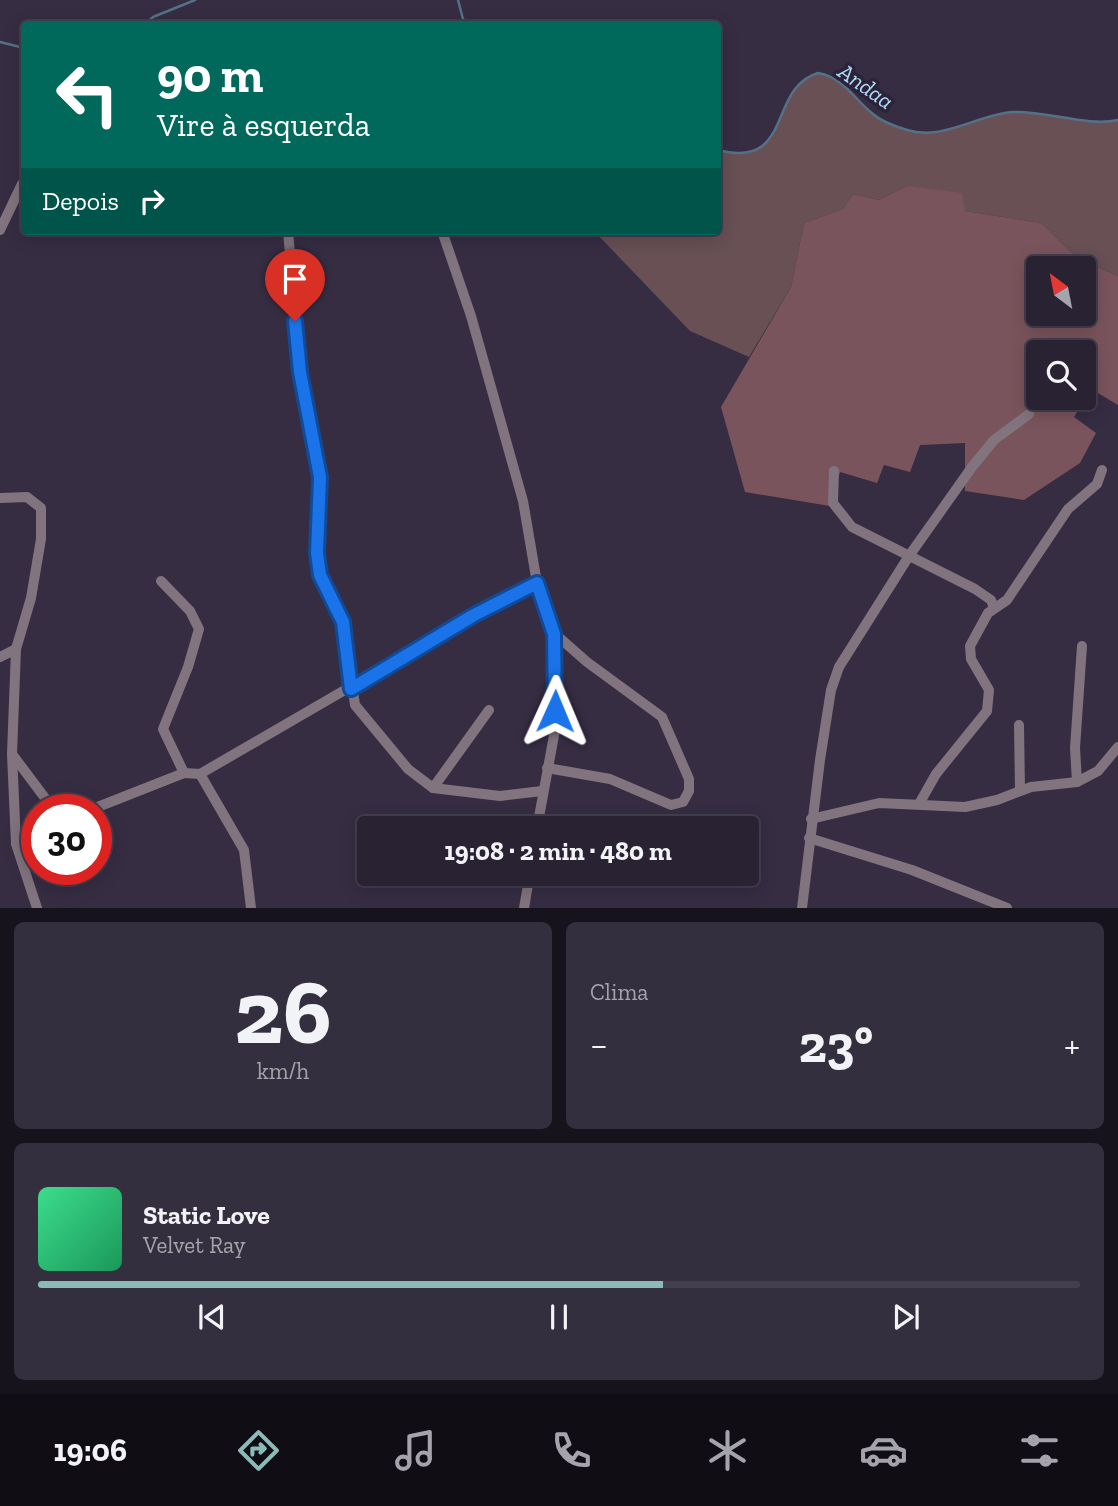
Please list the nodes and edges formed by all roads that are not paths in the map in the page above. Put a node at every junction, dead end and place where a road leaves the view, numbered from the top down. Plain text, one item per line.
1 (21, 186) edge
2 (0, 230) edge
3 (288, 235) edge
4 (443, 235) edge
5 (1029, 414) dead end
6 (1102, 470) dead end
7 (834, 471) dead end
8 (0, 498) edge
9 (909, 556) junction
10 (161, 581) dead end
11 (537, 583) junction
12 (994, 608) junction
13 (554, 634) junction
14 (1082, 646) dead end
15 (16, 649) junction
16 (0, 657) edge
17 (351, 689) junction
18 (489, 709) dead end
19 (1019, 725) dead end
20 (1118, 747) edge
21 (12, 754) junction
22 (547, 768) junction
23 (184, 773) junction
24 (200, 774) junction
25 (1077, 782) junction
26 (433, 788) junction
27 (1020, 790) junction
28 (542, 791) junction
29 (42, 794) edge
30 (112, 801) edge
31 (919, 804) junction
32 (539, 816) edge
33 (811, 819) junction
34 (809, 838) junction
35 (528, 886) edge
36 (37, 908) edge
37 (251, 908) edge
38 (524, 908) edge
39 (802, 908) edge
40 (1007, 908) edge

1 - 2 street
3 - 17 street
4 - 11 street
5 - 9 street
6 - 12 street
7 - 9 street
8 - 15 street
9 - 12 street
9 - 33 street
10 - 23 street
11 - 13 street
11 - 17 street
12 - 31 street
13 - 22 street
13 - 22 street
14 - 25 street
15 - 16 street
15 - 21 street
17 - 24 street
17 - 26 street
18 - 26 street
19 - 27 street
20 - 25 street
21 - 29 street
21 - 36 street
22 - 28 street
23 - 24 street
23 - 30 street
24 - 37 street
25 - 27 street
26 - 28 street
27 - 31 street
28 - 32 street
31 - 33 street
33 - 34 street
34 - 39 street
34 - 40 street
35 - 38 street

